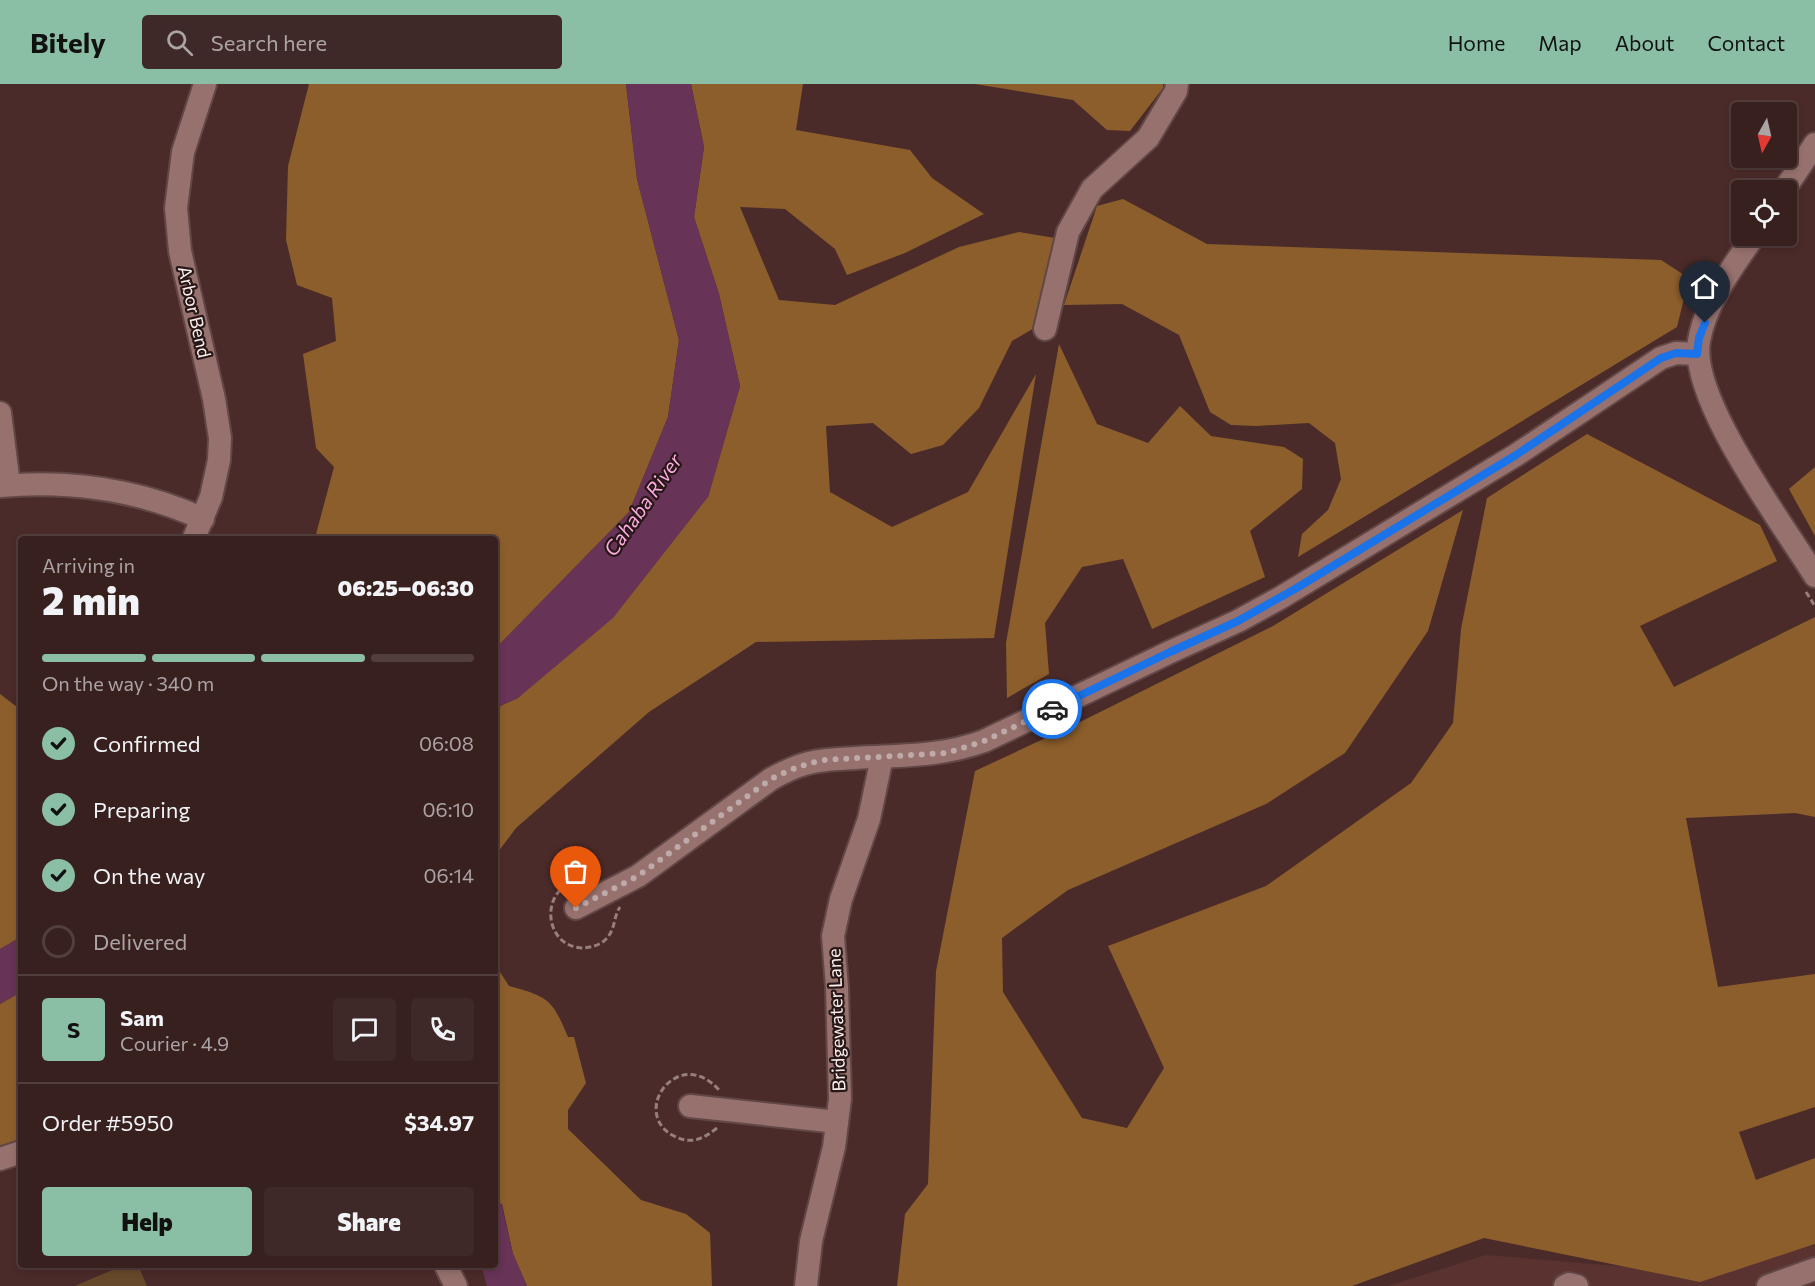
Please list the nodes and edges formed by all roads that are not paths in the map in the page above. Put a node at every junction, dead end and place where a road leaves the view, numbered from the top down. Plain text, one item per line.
1 (205, 84) edge
2 (1177, 84) edge
3 (1815, 144) edge
4 (1791, 180) edge
5 (1747, 246) edge
6 (1045, 328) dead end
7 (1697, 354) junction
8 (0, 413) edge
9 (5, 485) edge
10 (198, 529) edge
11 (1810, 582) edge
12 (882, 757) junction
13 (576, 908) dead end
14 (690, 1106) dead end
15 (837, 1122) junction
16 (18, 1153) edge
17 (0, 1159) edge
18 (448, 1268) edge
19 (1815, 1269) edge
20 (456, 1286) edge
21 (806, 1286) edge
22 (1565, 1286) edge
23 (1577, 1286) edge
24 (1768, 1286) edge

1 - 10 street, Arbor Bend
2 - 6 street
3 - 4 street
5 - 7 street
7 - 11 street
7 - 12 street
8 - 9 street
9 - 10 street
12 - 13 street
12 - 15 street, Bridgewater Lane
14 - 15 street
15 - 21 street, Bridgewater Lane
16 - 17 street
18 - 20 street
19 - 24 street
22 - 23 street

